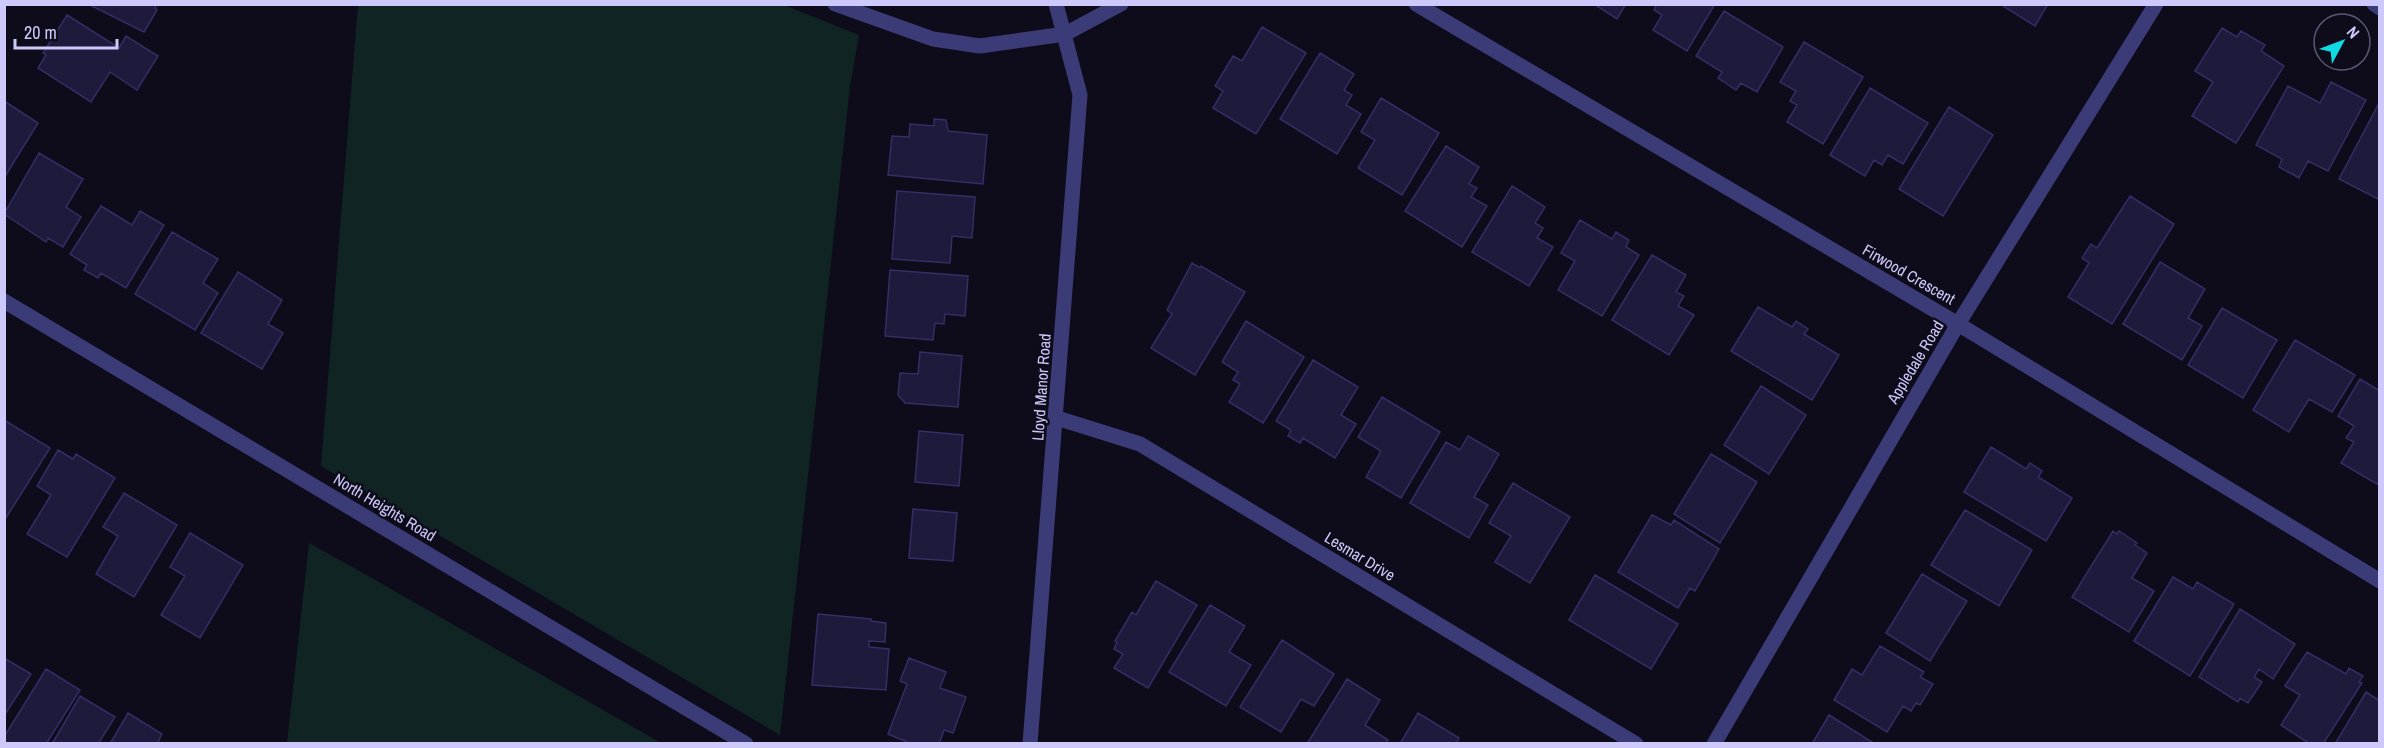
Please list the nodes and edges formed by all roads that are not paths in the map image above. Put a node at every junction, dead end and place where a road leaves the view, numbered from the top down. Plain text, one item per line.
1 (835, 4) edge
2 (1056, 4) edge
3 (1121, 4) edge
4 (1416, 4) edge
5 (2156, 4) edge
6 (2374, 4) edge
7 (2379, 8) edge
8 (1065, 34) junction
9 (4, 301) edge
10 (1958, 324) junction
11 (1057, 418) junction
12 (2379, 581) edge
13 (746, 744) edge
14 (1030, 744) edge
15 (1636, 744) edge
16 (1714, 744) edge

1 - 8 street
2 - 8 street, Lloyd Manor Road
3 - 8 street
4 - 10 street, Firwood Crescent
5 - 10 street, Appledale Road
6 - 7 street
8 - 11 street, Lloyd Manor Road
9 - 13 street, North Heights Road
10 - 12 street, Firwood Crescent
10 - 16 street, Appledale Road
11 - 14 street, Lloyd Manor Road
11 - 15 street, Lesmar Drive

